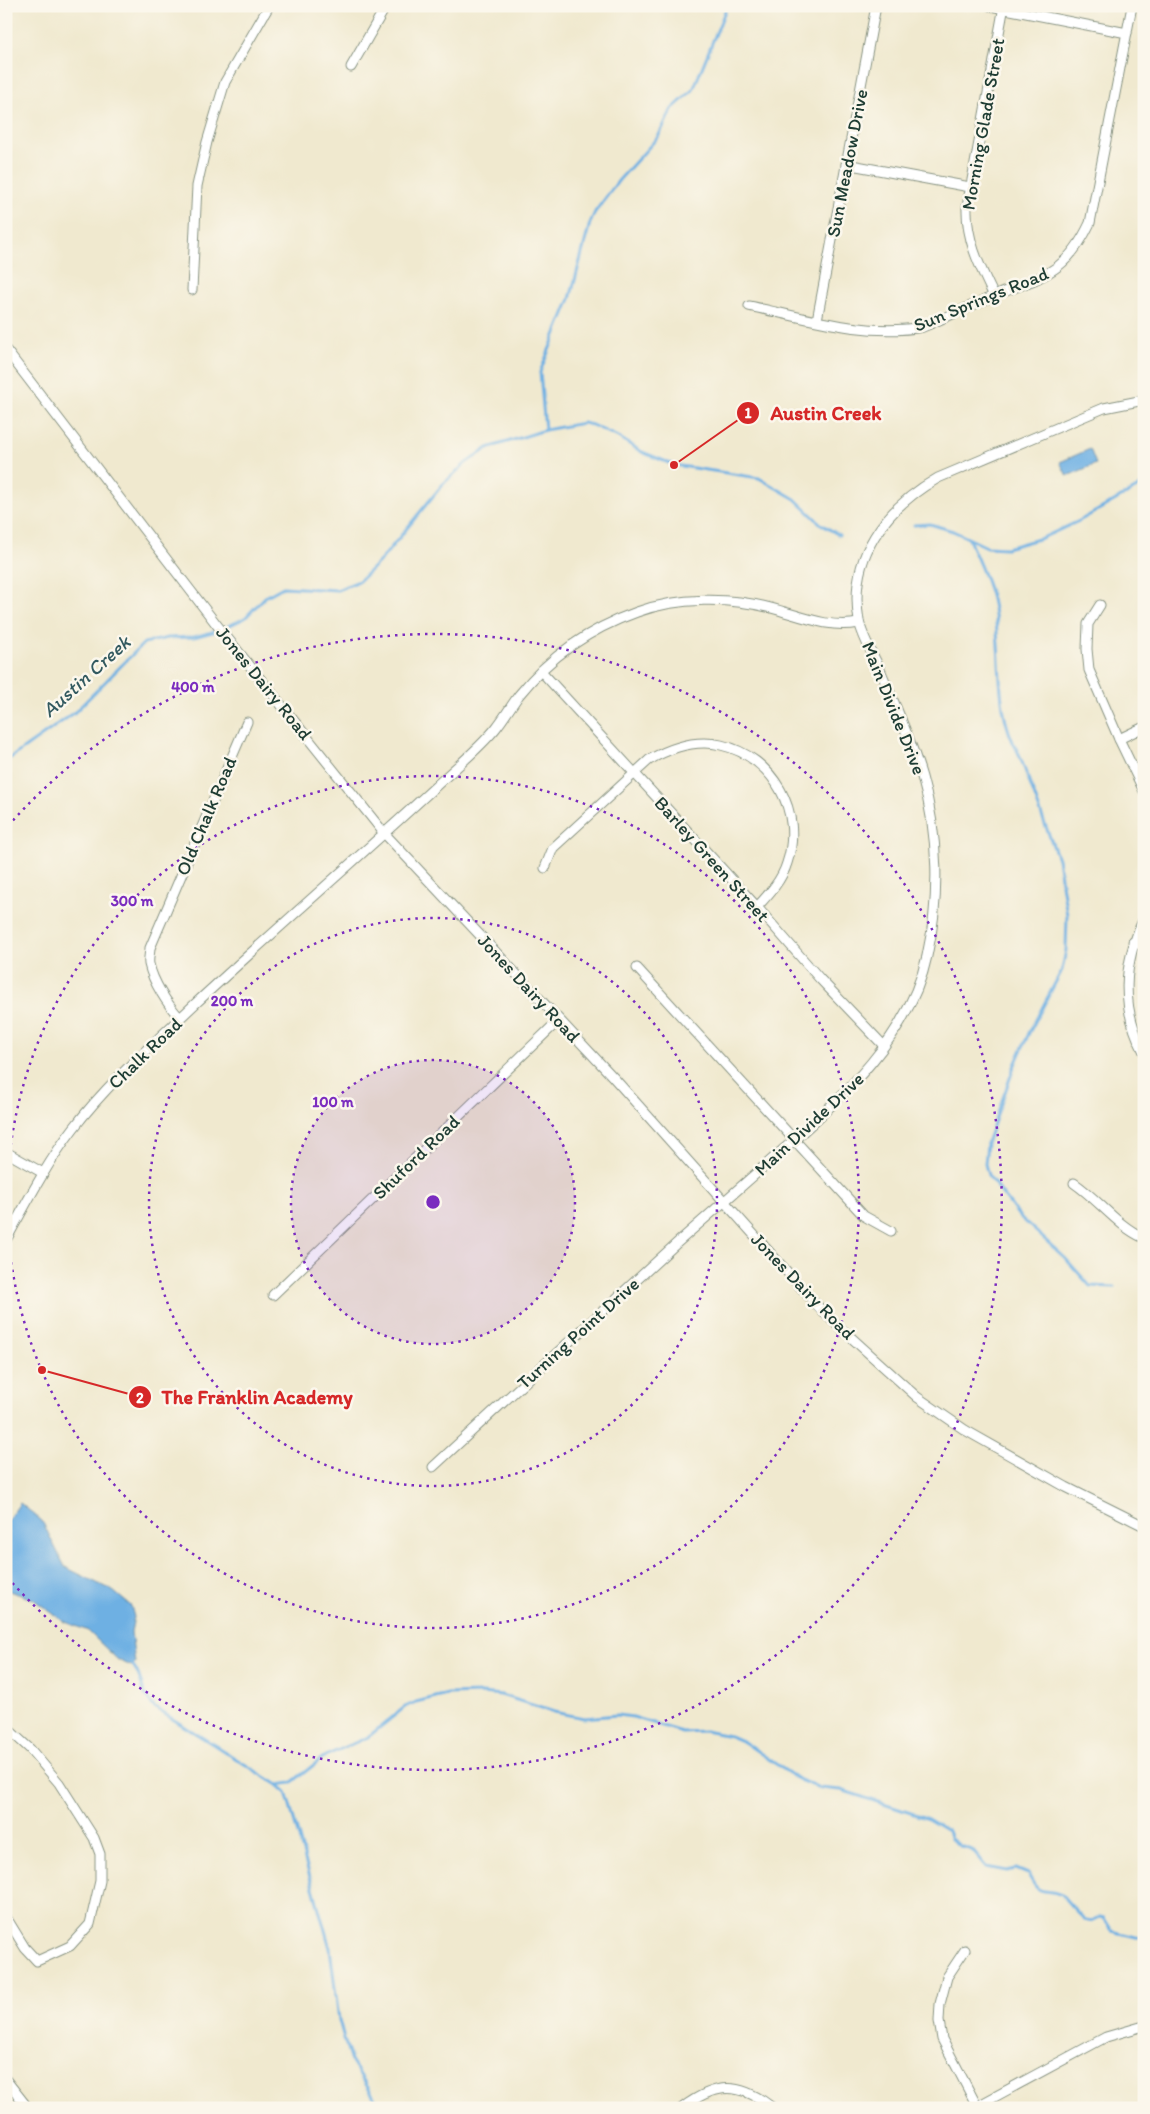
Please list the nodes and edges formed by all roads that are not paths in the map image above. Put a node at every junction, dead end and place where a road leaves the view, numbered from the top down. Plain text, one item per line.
1 (269, 6) edge
2 (386, 6) edge
3 (876, 6) edge
4 (990, 6) edge
5 (1132, 6) edge
6 (1004, 8) edge
7 (1127, 33) junction
8 (352, 67) dead end
9 (846, 164) junction
10 (970, 187) junction
11 (192, 290) dead end
12 (994, 296) junction
13 (749, 306) dead end
14 (817, 320) junction
15 (6, 350) edge
16 (1144, 400) edge
17 (1100, 605) dead end
18 (860, 623) junction
19 (541, 671) junction
20 (247, 722) dead end
21 (1144, 727) edge
22 (1118, 739) junction
23 (634, 773) junction
24 (1144, 791) edge
25 (384, 833) junction
26 (545, 868) dead end
27 (757, 907) junction
28 (1144, 918) edge
29 (1133, 942) junction
30 (1144, 946) edge
31 (637, 968) dead end
32 (180, 1018) junction
33 (559, 1020) junction
34 (884, 1046) junction
35 (1144, 1052) edge
36 (794, 1140) junction
37 (6, 1152) edge
38 (44, 1173) junction
39 (1074, 1183) dead end
40 (724, 1201) junction
41 (890, 1231) dead end
42 (1144, 1238) edge
43 (6, 1240) edge
44 (273, 1294) dead end
45 (433, 1466) dead end
46 (1142, 1525) edge
47 (6, 1727) edge
48 (6, 1918) edge
49 (965, 1950) dead end
50 (1144, 2026) edge
51 (6, 2080) edge
52 (976, 2107) edge
53 (28, 2108) edge
54 (682, 2108) edge
55 (773, 2108) edge

1 - 11 street
2 - 8 street
3 - 9 street, Sun Meadow Drive
4 - 6 street
5 - 7 street, Sun Springs Road
6 - 7 street
6 - 10 street, Morning Glade Street
7 - 12 street, Sun Springs Road
9 - 10 street
9 - 14 street, Sun Meadow Drive
10 - 12 street, Morning Glade Street
12 - 14 street, Sun Springs Road
13 - 14 street, Sun Springs Road
15 - 25 street, Jones Dairy Road
16 - 18 street, Main Divide Drive
17 - 22 street
18 - 19 street, Chalk Road
18 - 34 street, Main Divide Drive
19 - 23 street, Barley Green Street
19 - 25 street, Chalk Road
20 - 32 street, Old Chalk Road
21 - 22 street
22 - 24 street
23 - 26 street
23 - 27 street, Barley Green Street
23 - 27 street
25 - 32 street, Chalk Road
25 - 33 street, Jones Dairy Road
27 - 34 street, Barley Green Street
28 - 29 street
29 - 30 street
29 - 35 street
31 - 36 street
32 - 38 street, Chalk Road
33 - 40 street, Jones Dairy Road
33 - 44 street, Shuford Road
34 - 36 street, Main Divide Drive
36 - 40 street, Main Divide Drive
36 - 41 street
37 - 38 street
38 - 43 street, Chalk Road
39 - 42 street
40 - 45 street, Turning Point Drive
40 - 46 street, Jones Dairy Road
47 - 48 street
49 - 52 street
50 - 52 street
51 - 53 street
54 - 55 street

